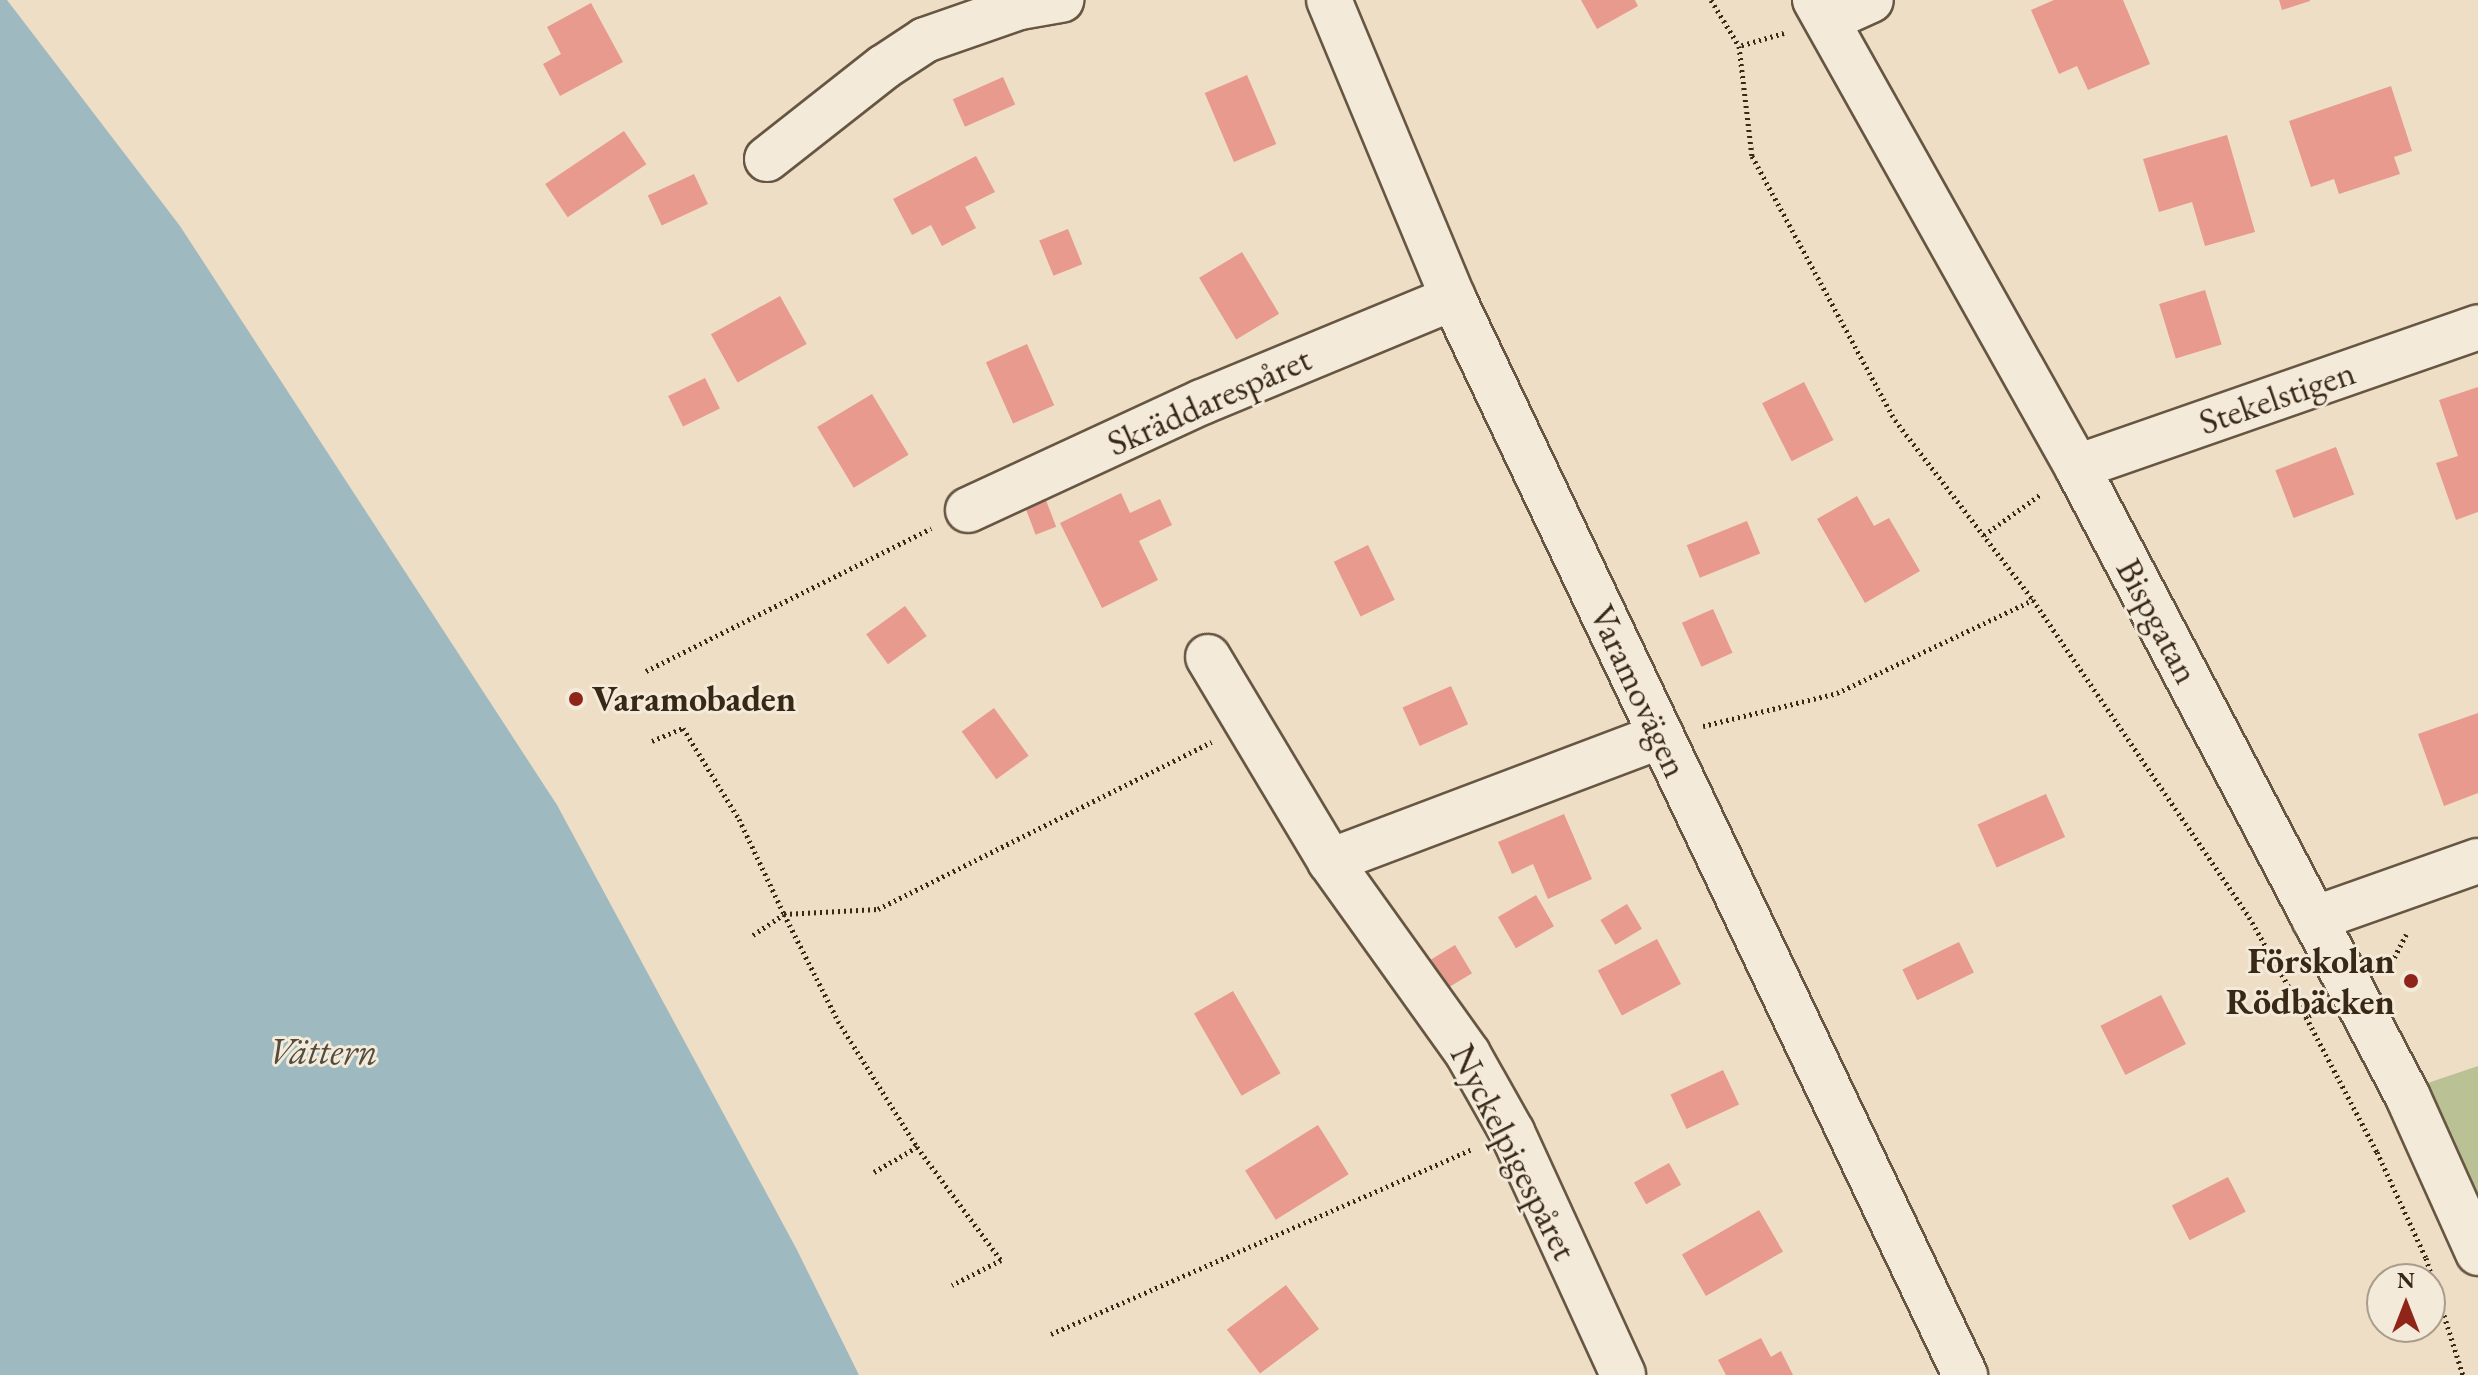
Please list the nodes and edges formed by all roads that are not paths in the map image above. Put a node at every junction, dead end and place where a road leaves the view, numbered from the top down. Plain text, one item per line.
1 (1061, 0) edge
2 (1329, 0) edge
3 (1871, 0) edge
4 (1821, 10) edge
5 (767, 159) dead end
6 (1453, 298) junction
7 (2478, 327) edge
8 (2077, 467) junction
9 (968, 510) road end
10 (1208, 657) dead end
11 (1661, 736) junction
12 (1330, 861) junction
13 (2478, 861) edge
14 (2314, 919) junction
15 (2478, 1253) edge
16 (1623, 1375) edge
17 (1965, 1375) edge

1 - 5 street
2 - 6 street, Varamovägen
3 - 4 street
4 - 8 street, Bispgatan
6 - 9 street, Skräddarespåret
6 - 11 street, Varamovägen
7 - 8 street, Stekelstigen
8 - 14 street, Bispgatan
10 - 12 street, Nyckelpigespåret
11 - 12 street
11 - 17 street, Varamovägen
12 - 16 street, Nyckelpigespåret
13 - 14 street
14 - 15 street, Bispgatan

